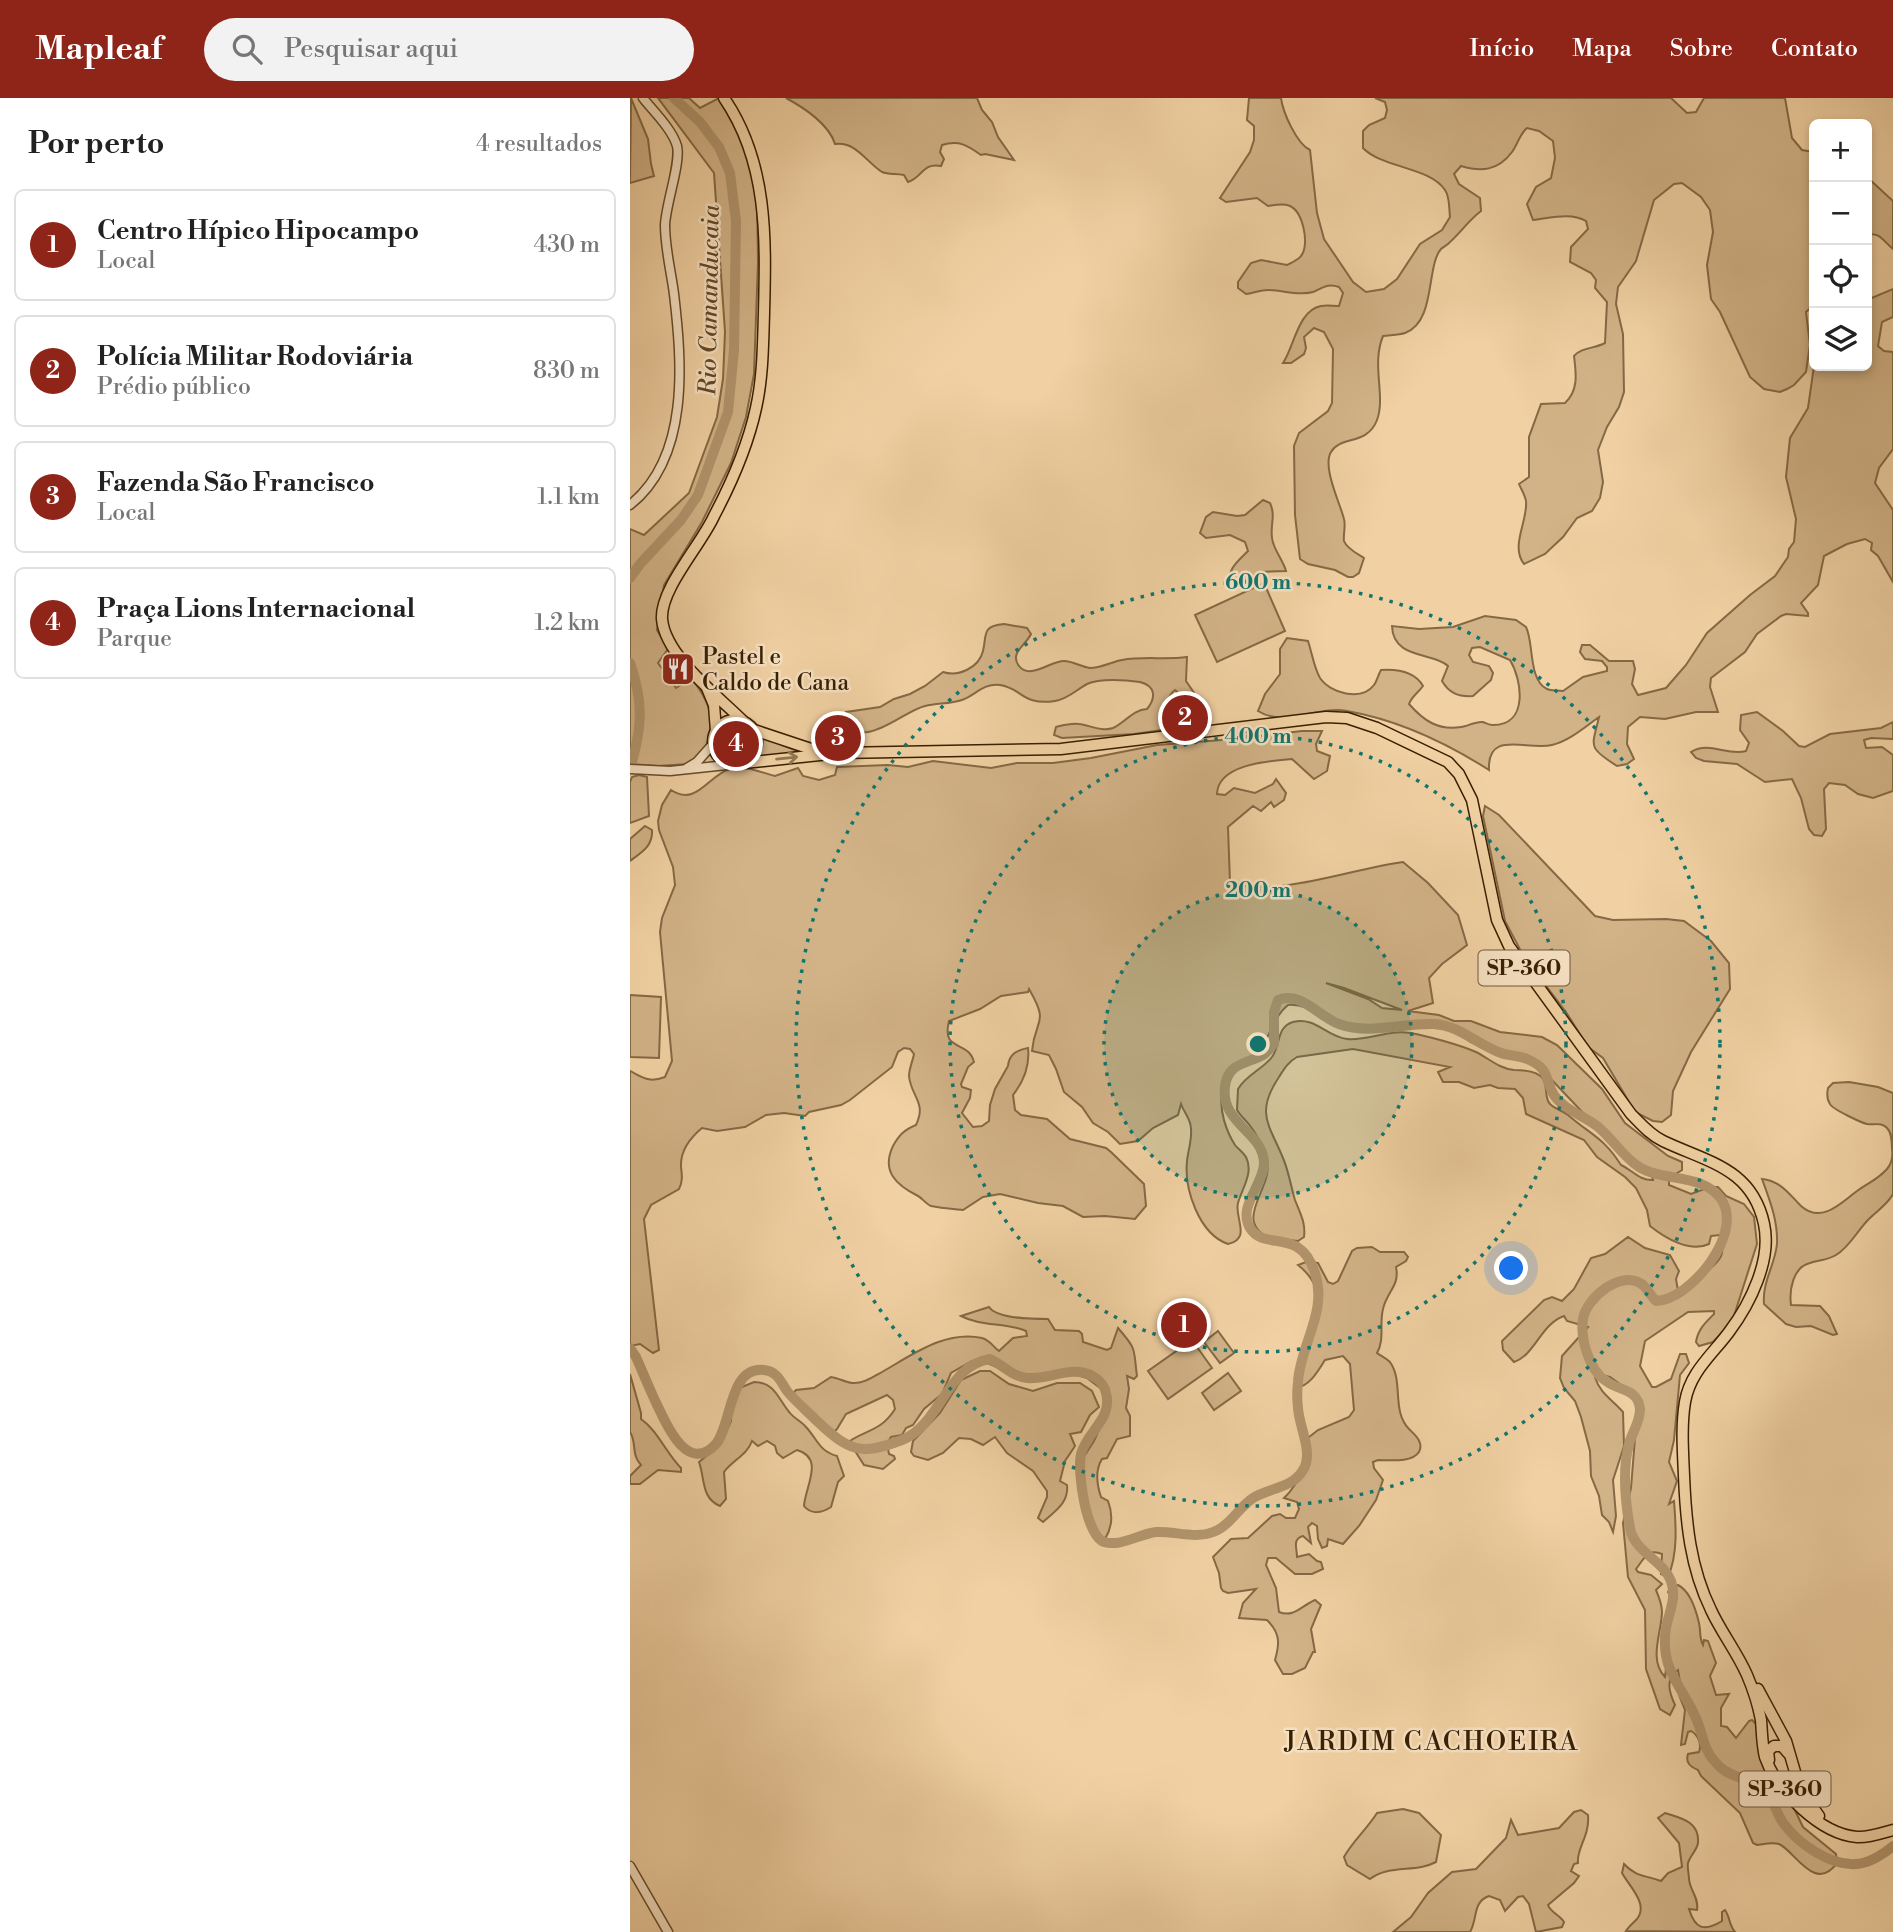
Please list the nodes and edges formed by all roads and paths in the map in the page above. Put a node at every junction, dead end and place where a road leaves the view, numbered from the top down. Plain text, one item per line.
1 (643, 98) edge
2 (728, 102) edge
3 (630, 505) edge
4 (703, 682) junction
5 (743, 721) junction
6 (754, 730) junction
7 (716, 732) junction
8 (713, 744) junction
9 (831, 754) junction
10 (740, 763) junction
11 (630, 769) edge
12 (684, 769) junction
13 (1746, 1672) junction
14 (1792, 1759) junction
15 (1772, 1770) junction
16 (1893, 1824) edge
17 (1893, 1830) edge
18 (630, 1866) edge
19 (668, 1932) edge

1 - 3 street
2 - 4 main road, SP-360
4 - 5 main road, SP-360
4 - 7 main road, SP-360
5 - 6 main road, SP-360
5 - 7 main road
6 - 9 main road, SP-360
6 - 10 main road
7 - 8 main road, SP-360
8 - 10 main road
8 - 12 street
10 -> 9 main road, SP-360
9 - 13 main road, SP-360
10 - 12 street
11 - 12 street
13 - 14 main road, SP-360
13 - 15 main road, SP-360
14 - 15 main road
14 - 16 main road, SP-360
15 - 17 main road, SP-360
18 - 19 street

